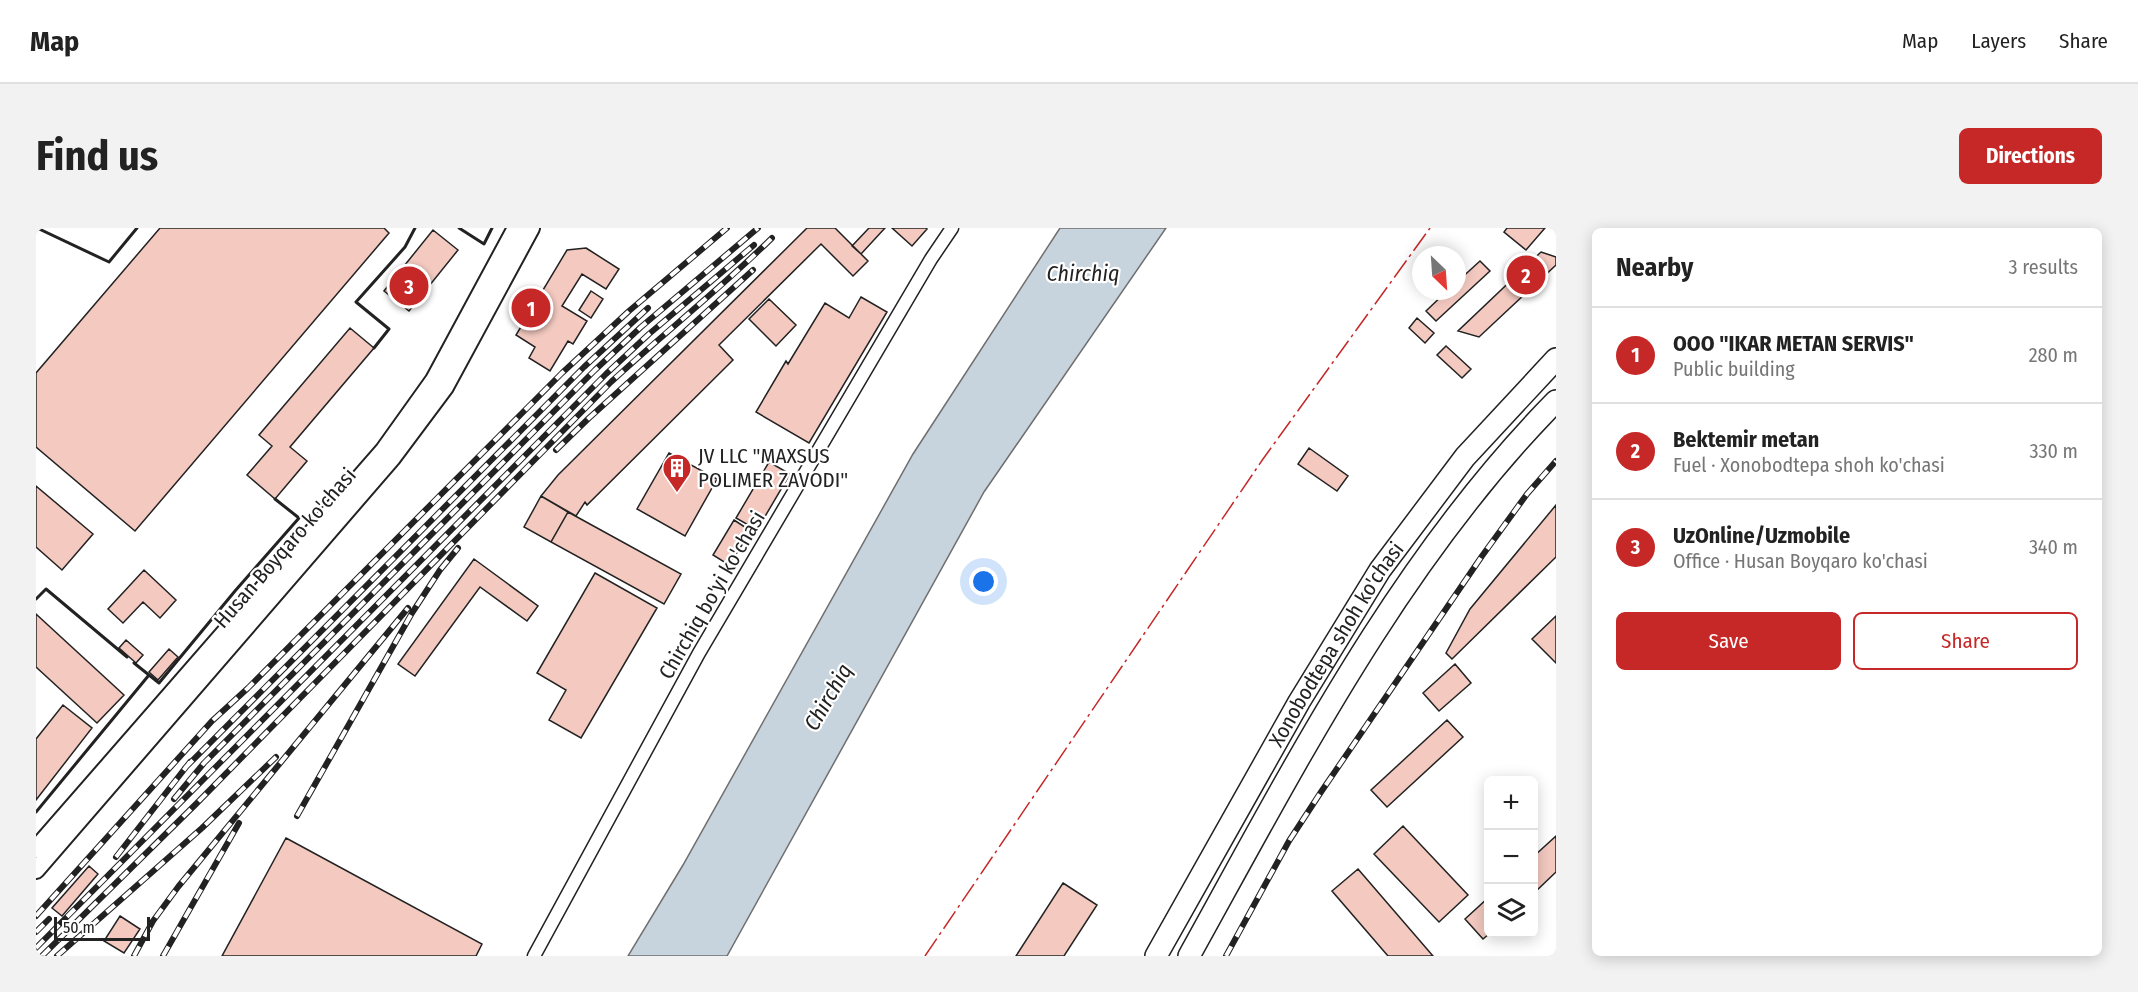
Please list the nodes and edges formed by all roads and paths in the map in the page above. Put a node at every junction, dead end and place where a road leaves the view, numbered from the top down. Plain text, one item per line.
1 (516, 228) edge
2 (531, 228) edge
3 (952, 228) edge
4 (1556, 359) edge
5 (439, 384) junction
6 (1556, 401) edge
7 (36, 849) edge
8 (36, 870) edge
9 (534, 956) edge
10 (1156, 956) edge
11 (1190, 956) edge

1 - 5 main road, Husan Boyqaro ko'chasi
2 - 5 main road, Husan Boyqaro ko'chasi
3 - 9 street, Chirchiq bo'yi ko'chasi
4 - 10 highway, Xonobodtepa shoh ko'chasi
5 - 7 main road, Husan Boyqaro ko'chasi
5 - 8 main road, Husan Boyqaro ko'chasi
6 - 11 highway, Xonobodtepa shoh ko'chasi

